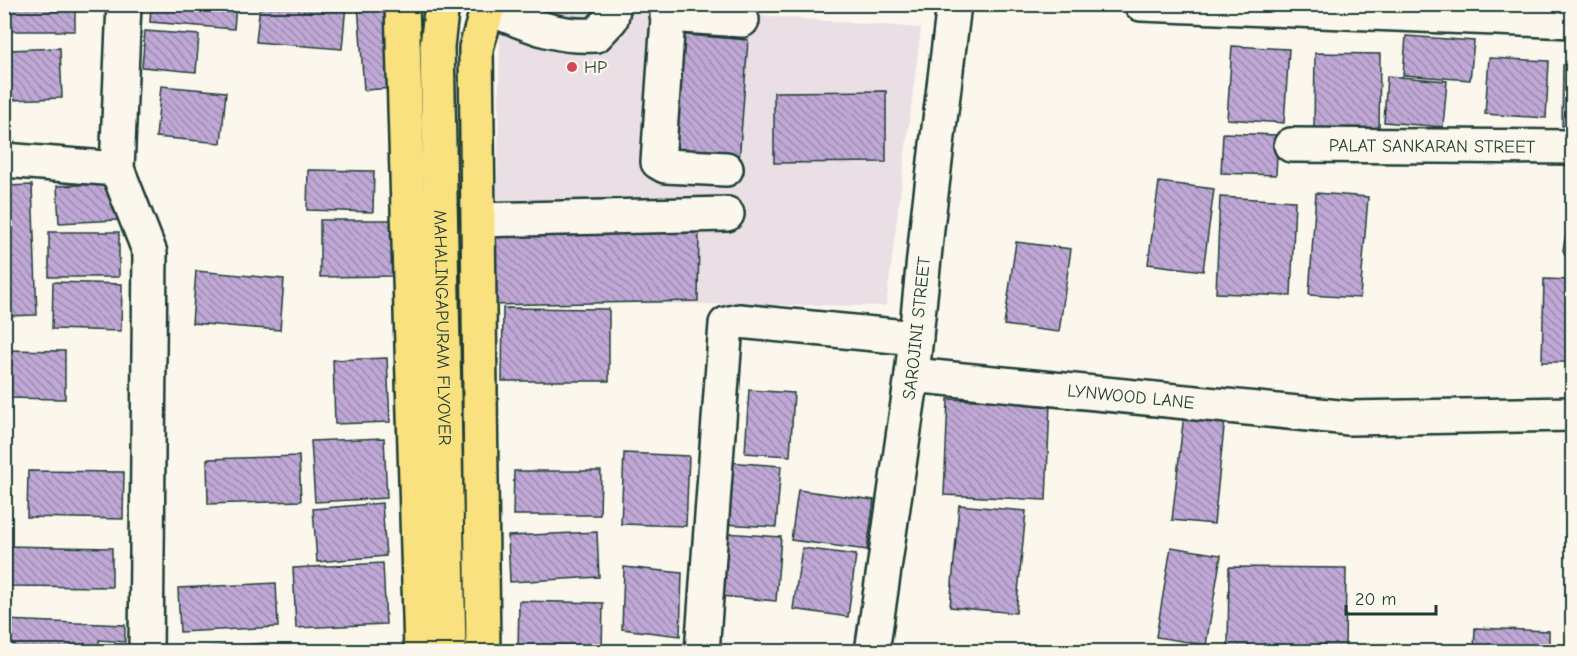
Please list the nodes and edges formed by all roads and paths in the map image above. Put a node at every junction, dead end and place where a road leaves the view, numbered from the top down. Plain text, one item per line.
1 (124, 4) edge
2 (402, 4) edge
3 (442, 4) edge
4 (614, 4) edge
5 (954, 4) edge
6 (1141, 4) edge
7 (489, 6) edge
8 (668, 10) edge
9 (1473, 10) edge
10 (742, 20) dead end
11 (1572, 21) edge
12 (1291, 145) dead end
13 (1572, 147) edge
14 (4, 160) edge
15 (117, 169) junction
16 (726, 169) dead end
17 (727, 214) dead end
18 (478, 220) junction
19 (916, 338) junction
20 (912, 375) junction
21 (1572, 414) edge
22 (146, 651) edge
23 (421, 651) edge
24 (449, 651) edge
25 (483, 651) edge
26 (702, 651) edge
27 (872, 651) edge

1 - 15 street
2 - 23 main road
3 - 24 main road, MAHALINGAPURAM FLYOVER
4 - 7 street
5 - 19 street, SAROJINI STREET
6 - 9 street
7 - 18 main road
8 - 10 street
8 - 16 street
9 - 11 street
12 - 13 street, PALAT SANKARAN STREET
14 - 15 street
15 - 22 street
17 - 18 street
18 - 25 main road
19 - 20 street, SAROJINI STREET
19 - 26 street
20 - 21 street, LYNWOOD LANE
20 - 27 street, SAROJINI STREET

